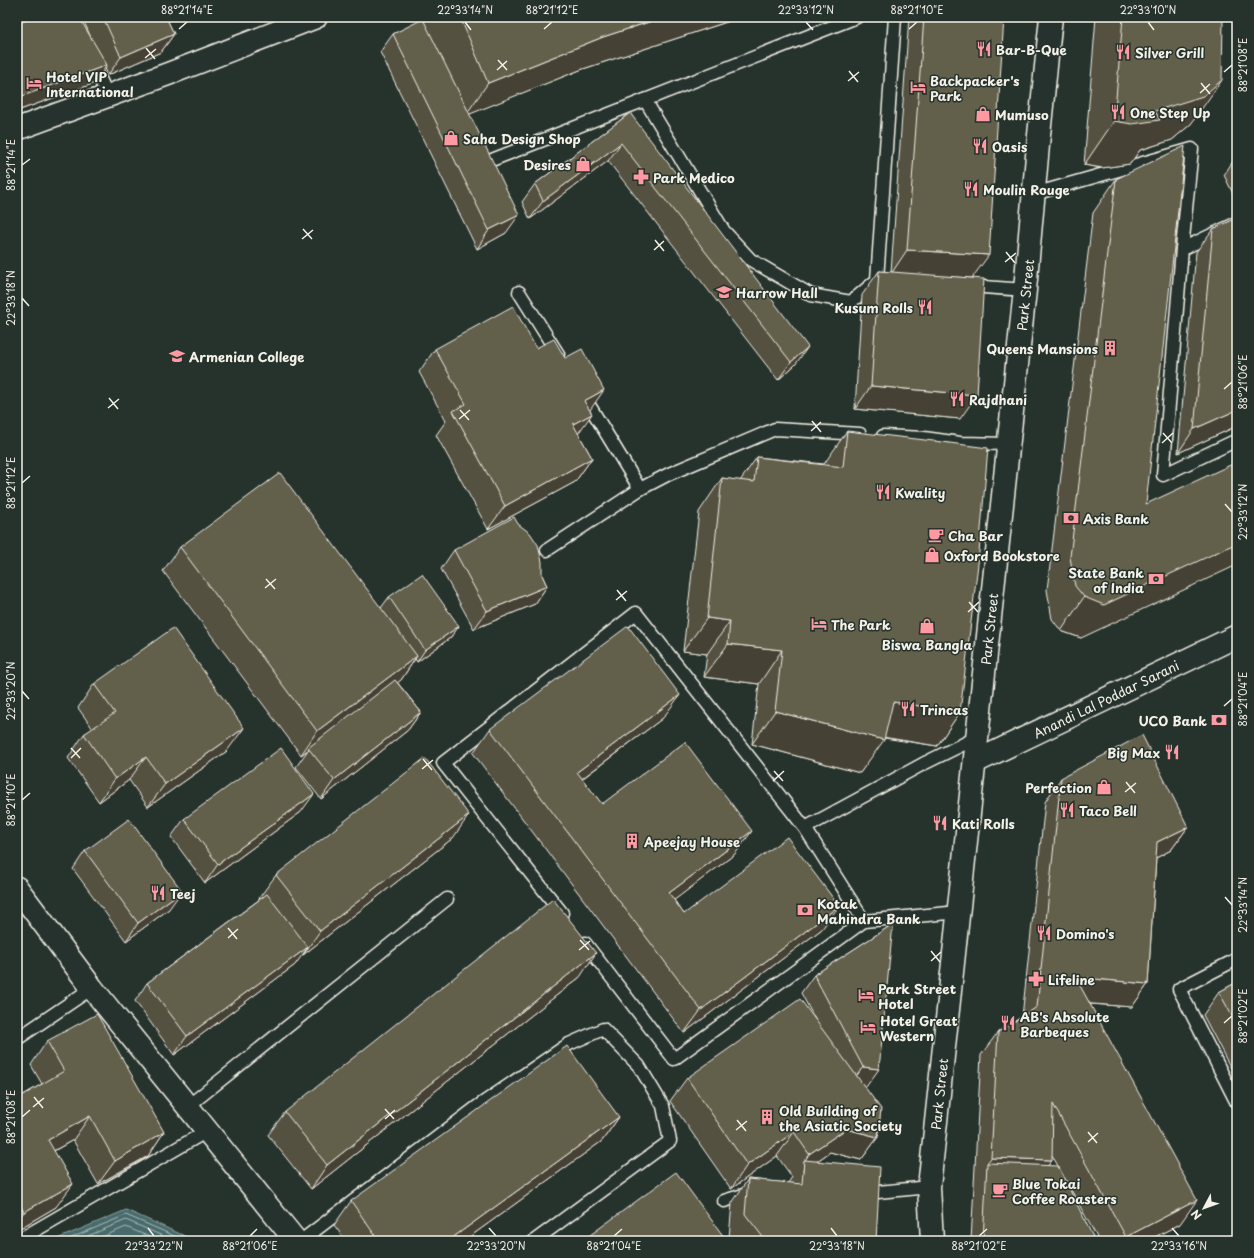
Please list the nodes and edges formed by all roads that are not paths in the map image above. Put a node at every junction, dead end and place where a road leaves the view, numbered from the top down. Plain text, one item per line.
1 (316, 17) edge
2 (857, 17) edge
3 (895, 17) edge
4 (1051, 17) edge
5 (86, 51) edge
6 (108, 96) junction
7 (645, 100) junction
8 (17, 129) edge
9 (480, 165) edge
10 (1034, 194) junction
11 (1237, 223) edge
12 (1182, 249) junction
13 (877, 280) junction
14 (892, 281) edge
15 (955, 285) edge
16 (1025, 290) junction
17 (519, 292) dead end
18 (565, 366) edge
19 (578, 386) edge
20 (1237, 440) edge
21 (1009, 444) junction
22 (640, 489) junction
23 (546, 550) dead end
24 (1237, 636) edge
25 (978, 737) junction
26 (975, 762) junction
27 (805, 828) junction
28 (17, 888) edge
29 (447, 899) dead end
30 (959, 912) junction
31 (864, 921) junction
32 (570, 923) edge
33 (580, 936) edge
34 (1237, 960) edge
35 (92, 988) junction
36 (17, 1039) edge
37 (1237, 1103) edge
38 (187, 1107) junction
39 (207, 1131) junction
40 (929, 1187) junction
41 (855, 1189) edge
42 (760, 1191) edge
43 (724, 1201) dead end
44 (17, 1241) edge
45 (296, 1241) edge
46 (301, 1241) edge
47 (534, 1241) edge
48 (932, 1241) edge

1 - 6 main road
2 - 7 lane
3 - 13 lane
4 - 10 main road, Park Street
5 - 6 lane
6 - 8 main road
7 - 9 lane
7 - 13 lane
10 - 12 lane
10 - 16 main road, Park Street
11 - 12 lane
12 - 20 lane
13 - 14 lane
15 - 16 lane
16 - 21 main road, Park Street
17 - 18 lane
19 - 22 lane
21 - 22 lane
21 - 25 main road, Park Street
22 - 23 lane
24 - 26 main road, Anandi Lal Poddar Sarani
25 - 26 main road, Park Street
25 - 27 lane
26 - 30 main road, Park Street
27 - 31 lane
27 - 32 lane
28 - 35 main road
29 - 38 lane
30 - 31 lane
30 - 40 main road, Park Street
31 - 33 lane
34 - 37 lane
35 - 36 lane
35 - 38 main road
38 - 39 main road
39 - 44 lane
39 - 45 main road
40 - 41 lane
40 - 48 main road, Park Street
42 - 43 lane
46 - 47 lane

